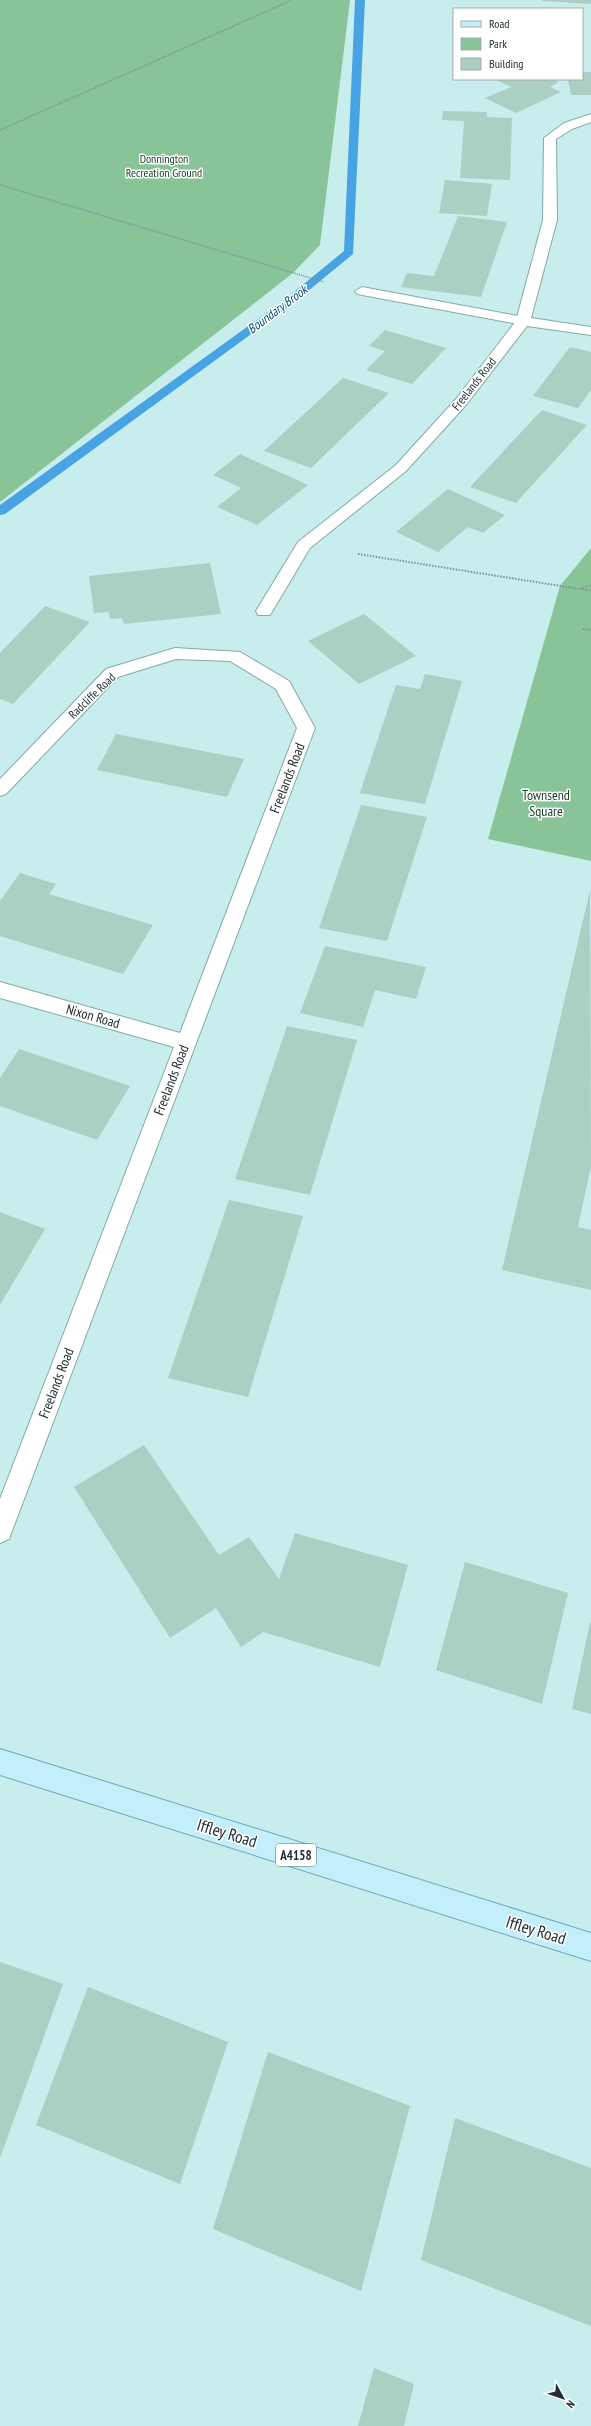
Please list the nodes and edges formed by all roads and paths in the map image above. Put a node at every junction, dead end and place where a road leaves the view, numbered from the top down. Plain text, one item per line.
1 (292, 0) edge
2 (591, 118) edge
3 (0, 130) edge
4 (0, 185) edge
5 (293, 273) dead end
6 (362, 291) dead end
7 (523, 321) junction
8 (591, 331) edge
9 (304, 545) junction
10 (591, 585) edge
11 (580, 589) junction
12 (591, 591) edge
13 (264, 611) dead end
14 (583, 629) dead end
15 (591, 630) edge
16 (234, 656) joint
17 (0, 790) edge
18 (0, 990) edge
19 (185, 1042) junction
20 (0, 1531) edge
21 (0, 1762) edge
22 (591, 1947) edge

1 - 3 path
2 - 7 street, Freelands Road
4 - 5 path
6 - 7 street
7 - 8 street
7 - 9 street, Freelands Road
9 - 11 path
9 - 13 street, Freelands Road
10 - 11 path
11 - 12 path
14 - 15 path
16 - 17 street, Radcliffe Road
16 - 19 street, Freelands Road
18 - 19 street, Nixon Road
19 - 20 street, Freelands Road
21 - 22 main road, Iffley Road / A4158

